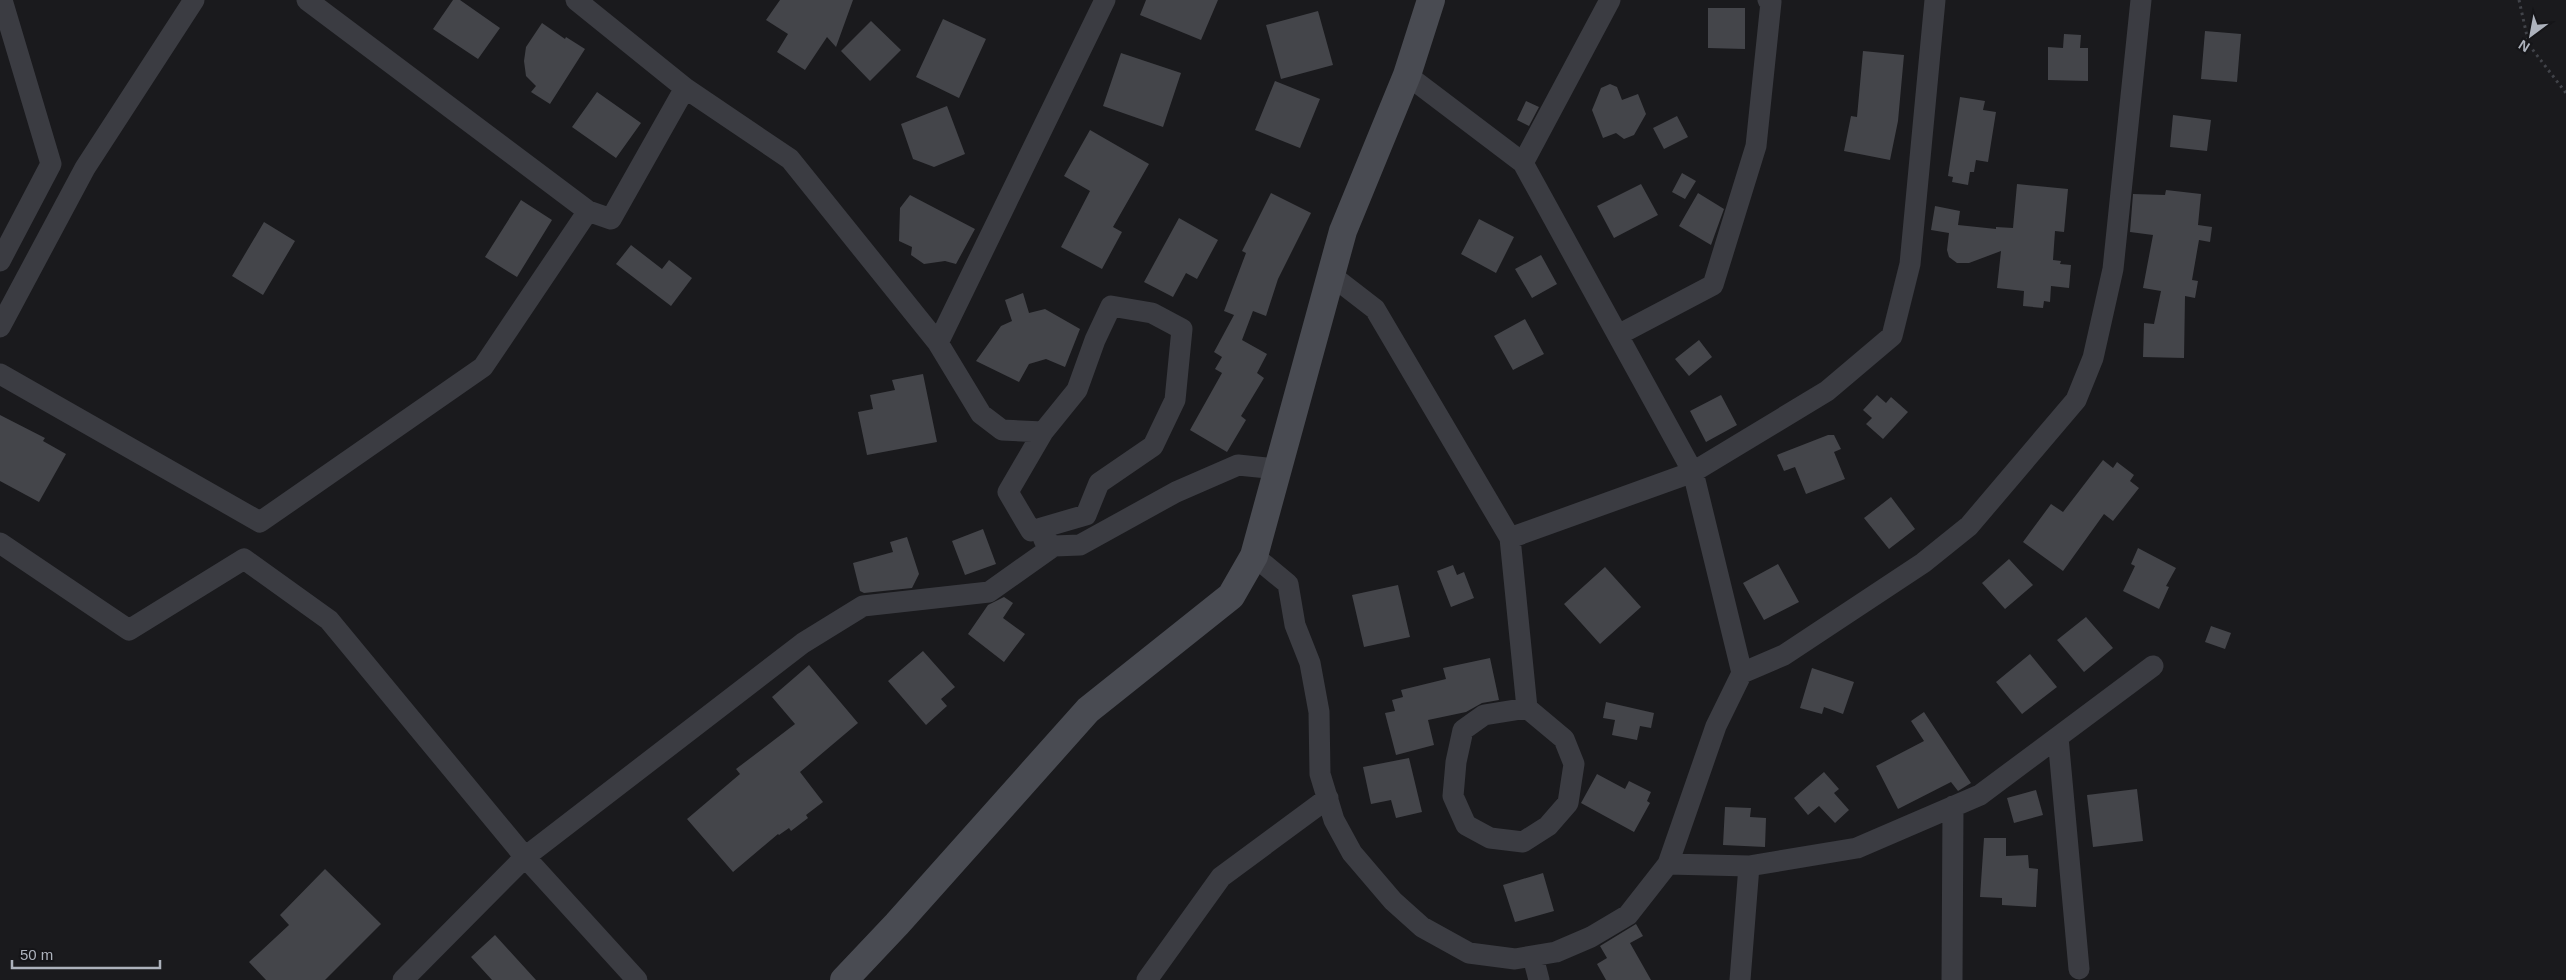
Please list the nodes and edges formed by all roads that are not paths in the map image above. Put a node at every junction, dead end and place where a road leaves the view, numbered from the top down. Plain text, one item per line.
1 (2, 0) edge
2 (194, 0) edge
3 (307, 0) edge
4 (576, 0) edge
5 (1105, 0) edge
6 (1432, 0) edge
7 (1610, 0) edge
8 (1768, 0) edge
9 (1935, 0) edge
10 (2141, 0) edge
11 (1407, 76) junction
12 (685, 88) junction
13 (1523, 163) junction
14 (588, 211) junction
15 (0, 261) edge
16 (1331, 275) junction
17 (0, 327) edge
18 (1618, 335) junction
19 (938, 343) junction
20 (0, 374) edge
21 (1043, 432) junction
22 (1277, 469) junction
23 (1693, 472) junction
24 (1031, 532) junction
25 (1510, 538) junction
26 (0, 543) edge
27 (1054, 546) junction
28 (1254, 556) junction
29 (2153, 666) dead end
30 (1742, 674) junction
31 (1527, 708) junction
32 (2058, 737) junction
33 (1328, 798) junction
34 (1953, 806) junction
35 (525, 857) junction
36 (1668, 864) junction
37 (1749, 866) junction
38 (1533, 957) junction
39 (2079, 969) dead end
40 (403, 980) edge
41 (636, 980) edge
42 (844, 980) edge
43 (1147, 980) edge
44 (1539, 980) edge
45 (1740, 980) edge
46 (1952, 980) edge

1 - 15 street
2 - 17 street
3 - 14 street
4 - 12 street
5 - 19 street
6 - 11 street
7 - 13 street
8 - 18 street
9 - 23 street
10 - 30 street
11 - 13 street
11 - 16 street
12 - 14 street
12 - 19 street
13 - 18 street
14 - 20 street
16 - 22 street
16 - 25 street
18 - 23 street
19 - 21 street
21 - 24 street
21 - 24 street
22 - 27 street
22 - 28 street
23 - 25 street
23 - 30 street
24 - 27 street
25 - 31 street
26 - 35 street
27 - 35 street
28 - 33 street
28 - 42 street
29 - 32 street
30 - 36 street
31 - 31 street
32 - 34 street
32 - 39 street
33 - 38 street
33 - 43 street
34 - 37 street
34 - 46 street
35 - 40 street
35 - 41 street
36 - 37 street
36 - 38 street
37 - 45 street
38 - 44 street

